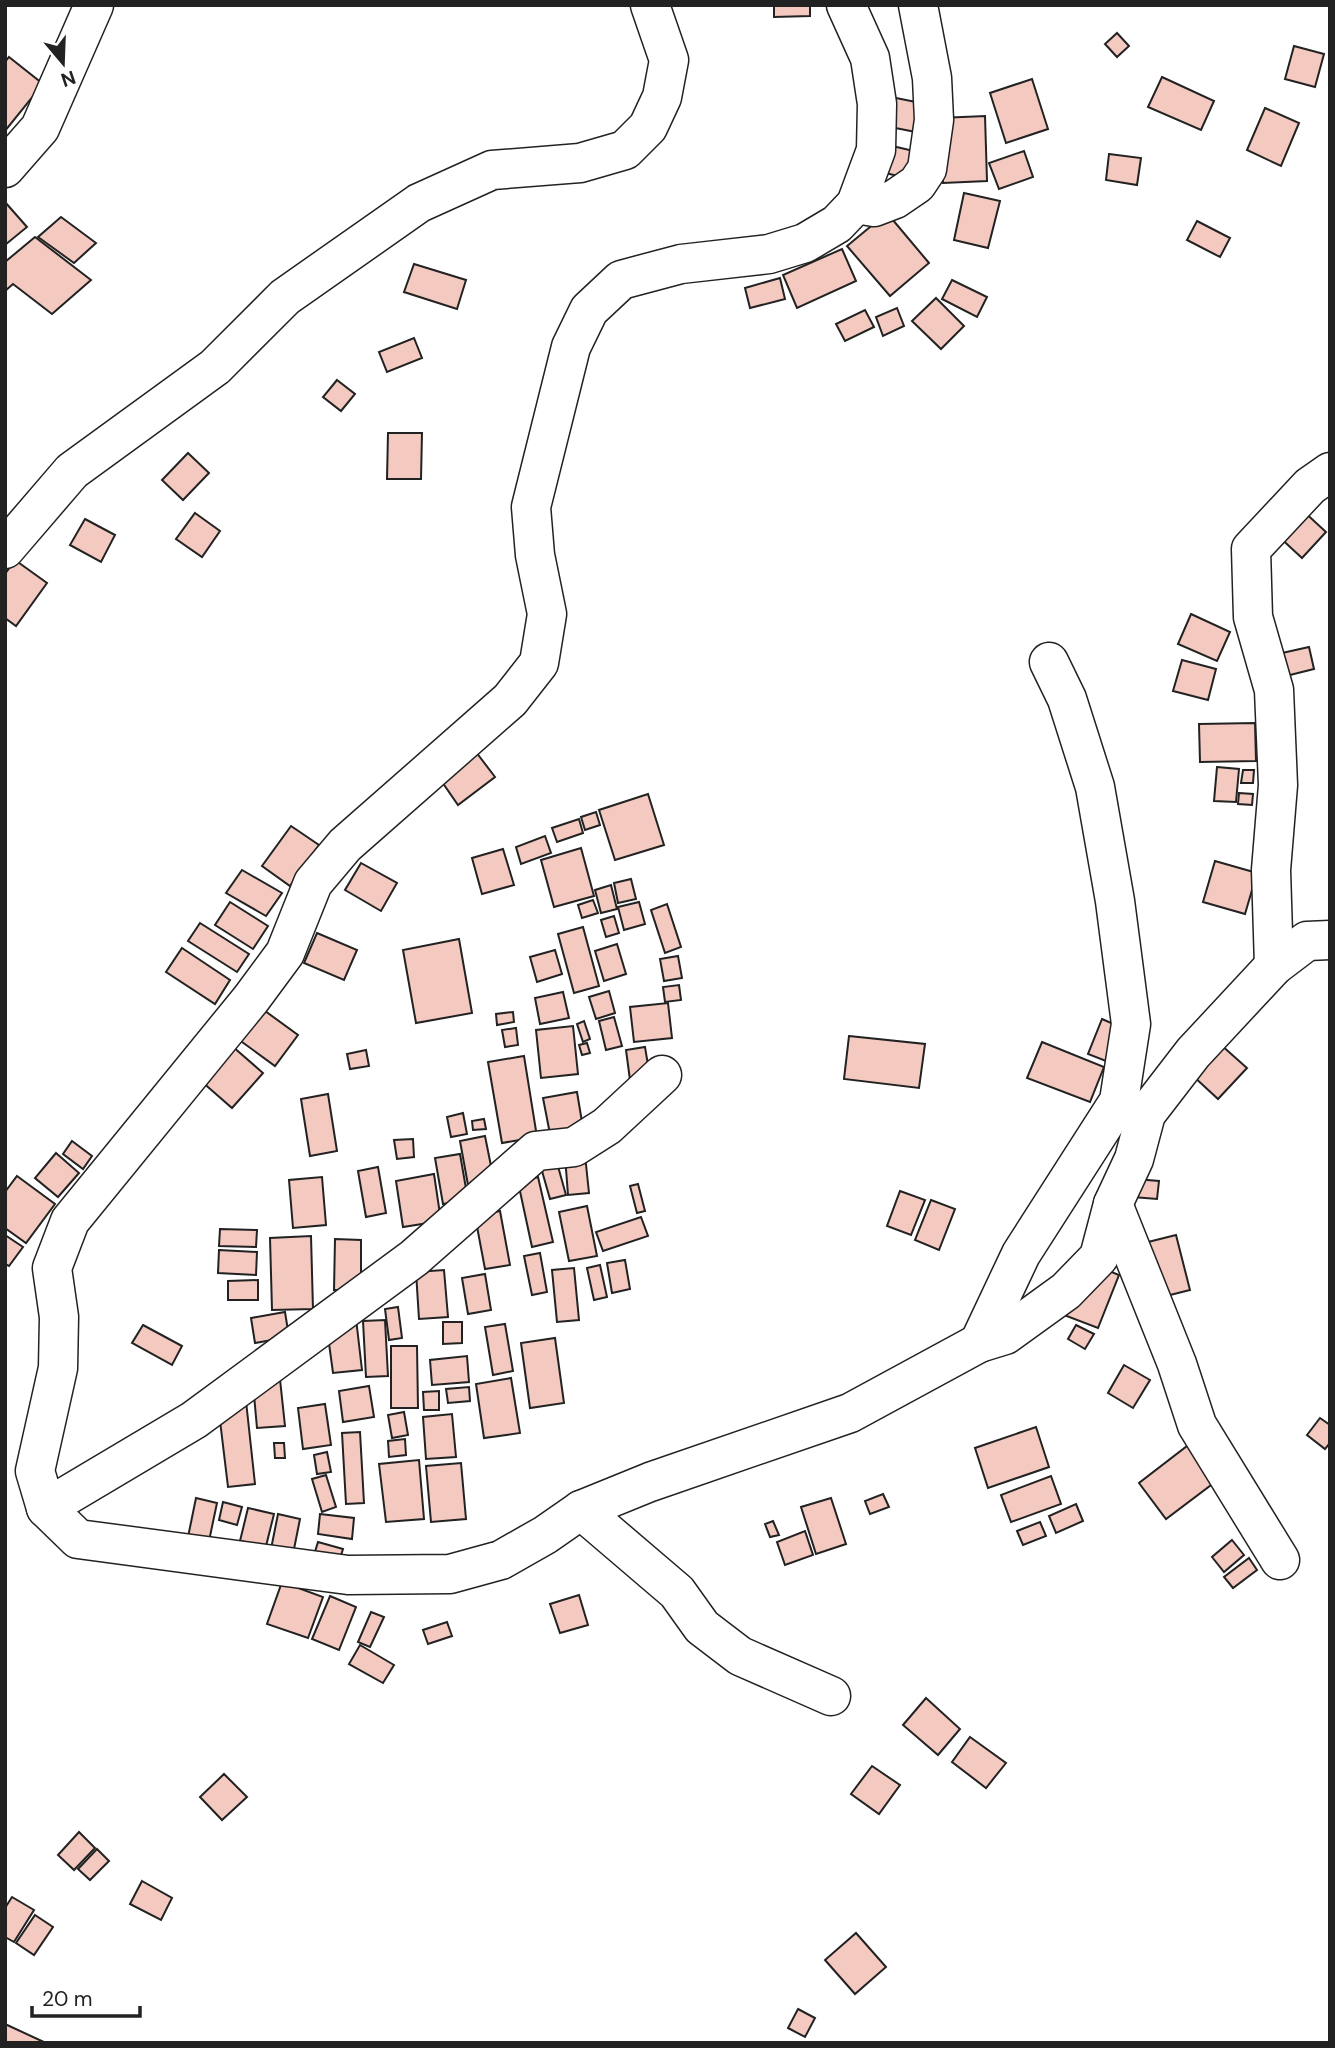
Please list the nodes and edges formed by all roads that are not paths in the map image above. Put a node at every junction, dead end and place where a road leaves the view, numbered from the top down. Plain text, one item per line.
1 (94, 5) edge
2 (650, 5) edge
3 (846, 5) edge
4 (918, 5) edge
5 (5, 168) edge
6 (856, 204) junction
7 (1330, 472) edge
8 (5, 549) edge
9 (1049, 662) dead end
10 (1330, 940) edge
11 (1274, 966) junction
12 (662, 1075) dead end
13 (1113, 1204) junction
14 (1021, 1254) junction
15 (1066, 1291) junction
16 (979, 1343) junction
17 (46, 1508) junction
18 (581, 1510) junction
19 (1280, 1560) dead end
20 (831, 1696) dead end

1 - 5 street
2 - 8 street
3 - 6 street
4 - 6 street
6 - 17 street
7 - 11 street
9 - 14 street
10 - 11 street
11 - 13 street
12 - 17 street
13 - 15 street
13 - 19 street
14 - 15 street
14 - 16 street
15 - 16 street
16 - 18 street
17 - 18 street
18 - 20 street

